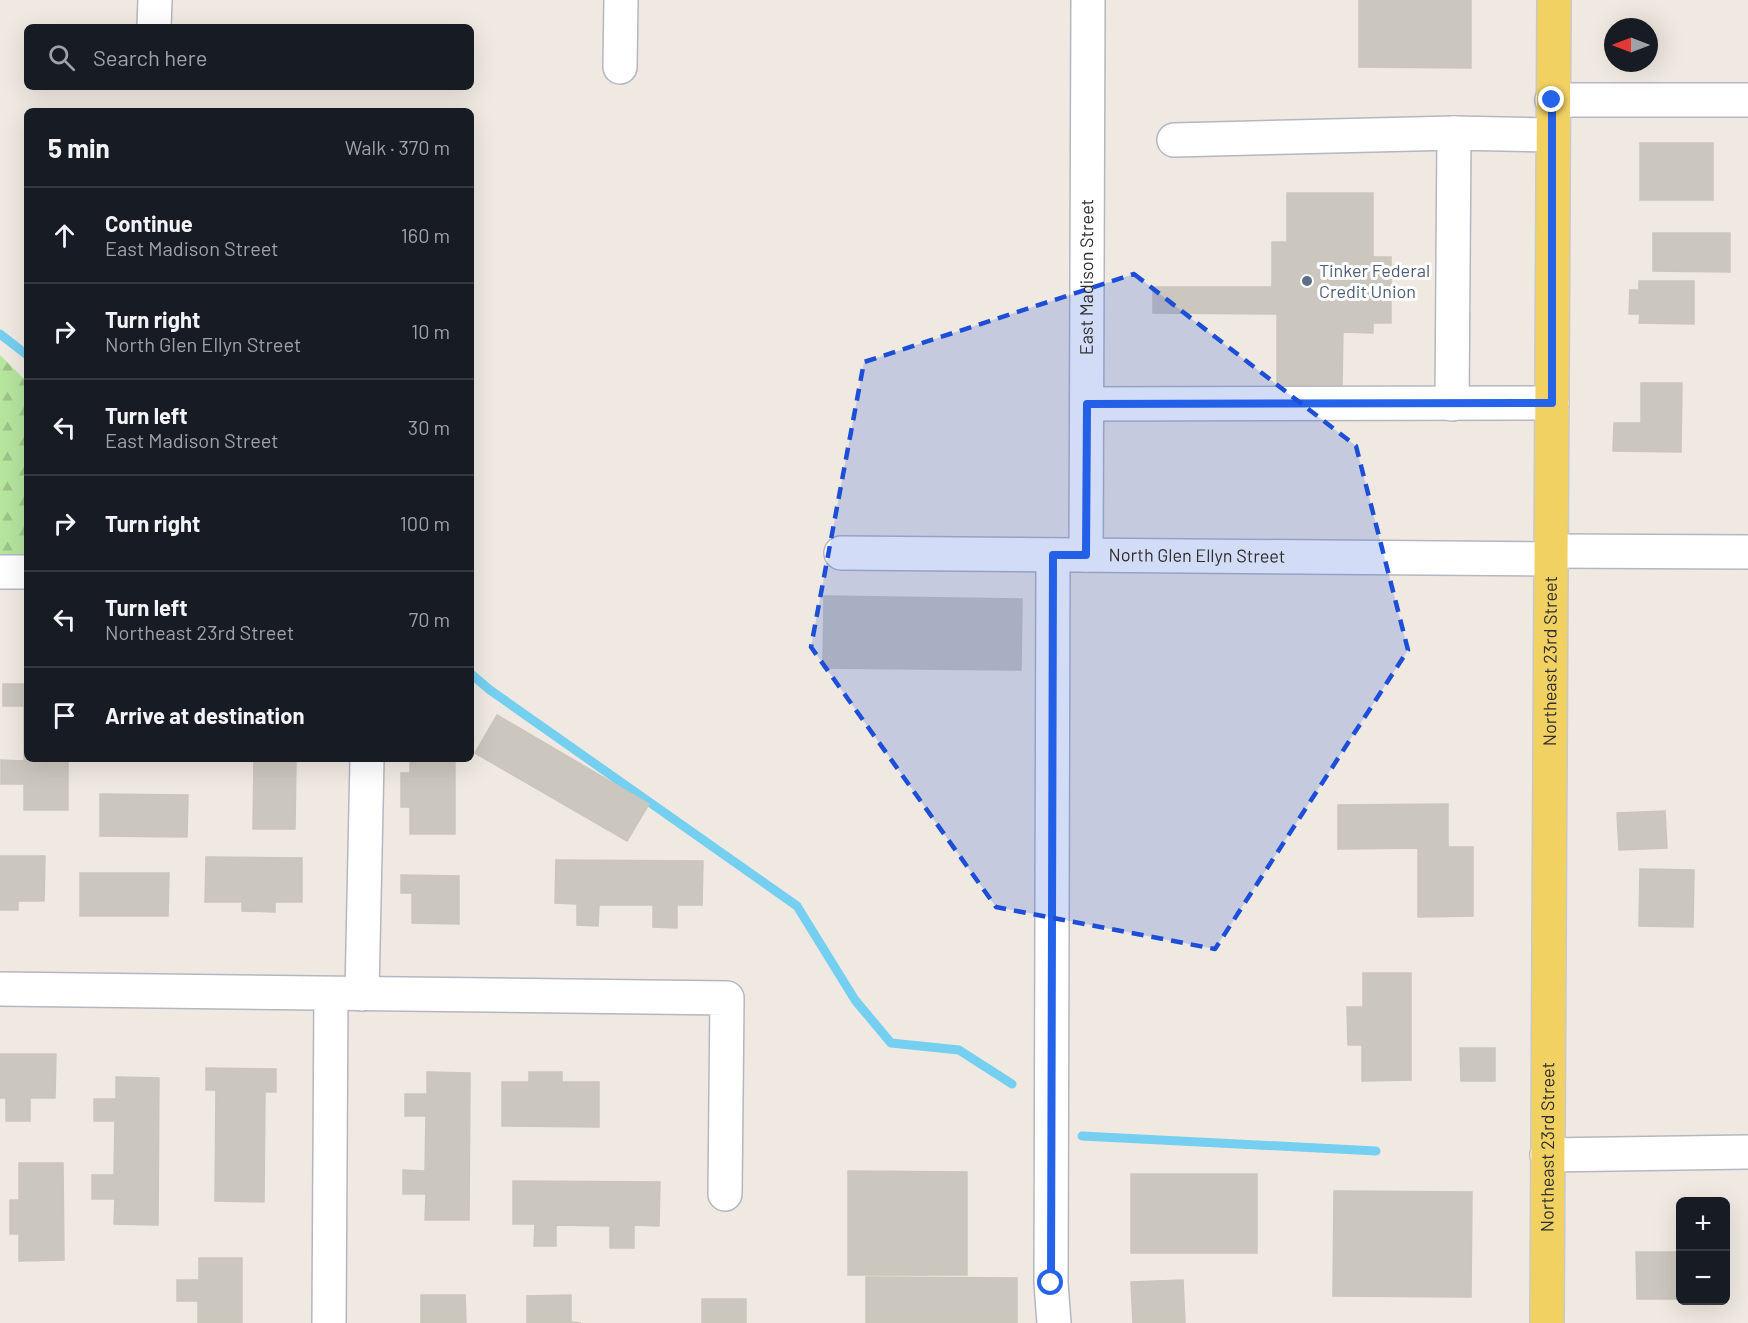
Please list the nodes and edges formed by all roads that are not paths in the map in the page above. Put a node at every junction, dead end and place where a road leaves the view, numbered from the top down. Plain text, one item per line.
1 (154, 0) edge
2 (621, 0) edge
3 (1088, 0) edge
4 (1554, 0) edge
5 (154, 24) edge
6 (621, 67) dead end
7 (1552, 100) junction
8 (1748, 100) edge
9 (1454, 133) junction
10 (1552, 135) junction
11 (1174, 140) dead end
12 (1552, 403) junction
13 (1087, 404) junction
14 (1452, 404) junction
15 (1748, 552) edge
16 (841, 553) dead end
17 (1053, 555) junction
18 (1086, 555) junction
19 (1551, 555) junction
20 (0, 572) edge
21 (24, 572) edge
22 (367, 762) edge
23 (0, 989) edge
24 (346, 994) junction
25 (1748, 1152) edge
26 (1547, 1155) junction
27 (725, 1194) dead end
28 (329, 1323) edge
29 (1054, 1323) edge
30 (1547, 1323) edge

1 - 5 street
2 - 6 street
3 - 13 street, East Madison Street
4 - 7 main road, Northeast 23rd Street
7 - 8 street
7 - 10 main road, Northeast 23rd Street
9 - 10 street
9 - 11 street
9 - 14 street
10 - 12 main road, Northeast 23rd Street
12 - 14 street
12 - 19 main road, Northeast 23rd Street
13 - 14 street
13 - 18 street, East Madison Street
15 - 19 street, North Glen Ellyn Street
16 - 17 street, North Glen Ellyn Street
17 - 18 street, North Glen Ellyn Street
17 - 29 street
18 - 19 street, North Glen Ellyn Street
19 - 26 main road, Northeast 23rd Street
20 - 21 street
22 - 24 street
23 - 24 street
24 - 27 street
24 - 28 street
25 - 26 street
26 - 30 main road, Northeast 23rd Street

